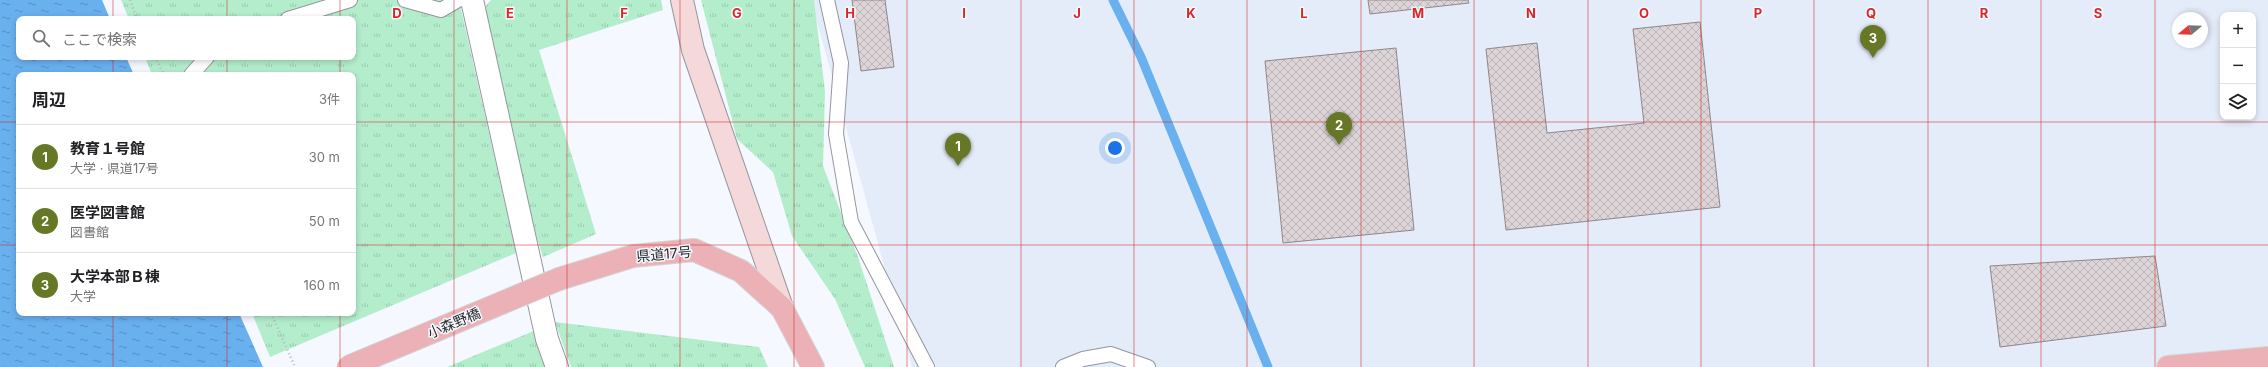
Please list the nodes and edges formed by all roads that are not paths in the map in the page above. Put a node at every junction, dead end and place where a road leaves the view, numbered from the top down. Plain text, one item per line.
1 (350, 0) edge
2 (404, 0) edge
3 (458, 0) edge
4 (472, 0) edge
5 (682, 0) edge
6 (827, 0) edge
7 (298, 16) edge
8 (205, 60) edge
9 (194, 72) edge
10 (559, 279) joint
11 (782, 308) junction
12 (2268, 358) edge
13 (348, 367) edge
14 (557, 367) edge
15 (813, 367) edge
16 (927, 367) edge
17 (1063, 367) edge
18 (1148, 367) edge
19 (2168, 367) edge

1 - 7 lane
2 - 3 lane
4 - 14 street
5 - 11 street
6 - 16 lane
8 - 9 lane
10 - 11 main road, 県道17号
10 - 13 main road, 小森野橋, bridge
11 - 15 main road, 県道17号
12 - 19 main road
17 - 18 lane

